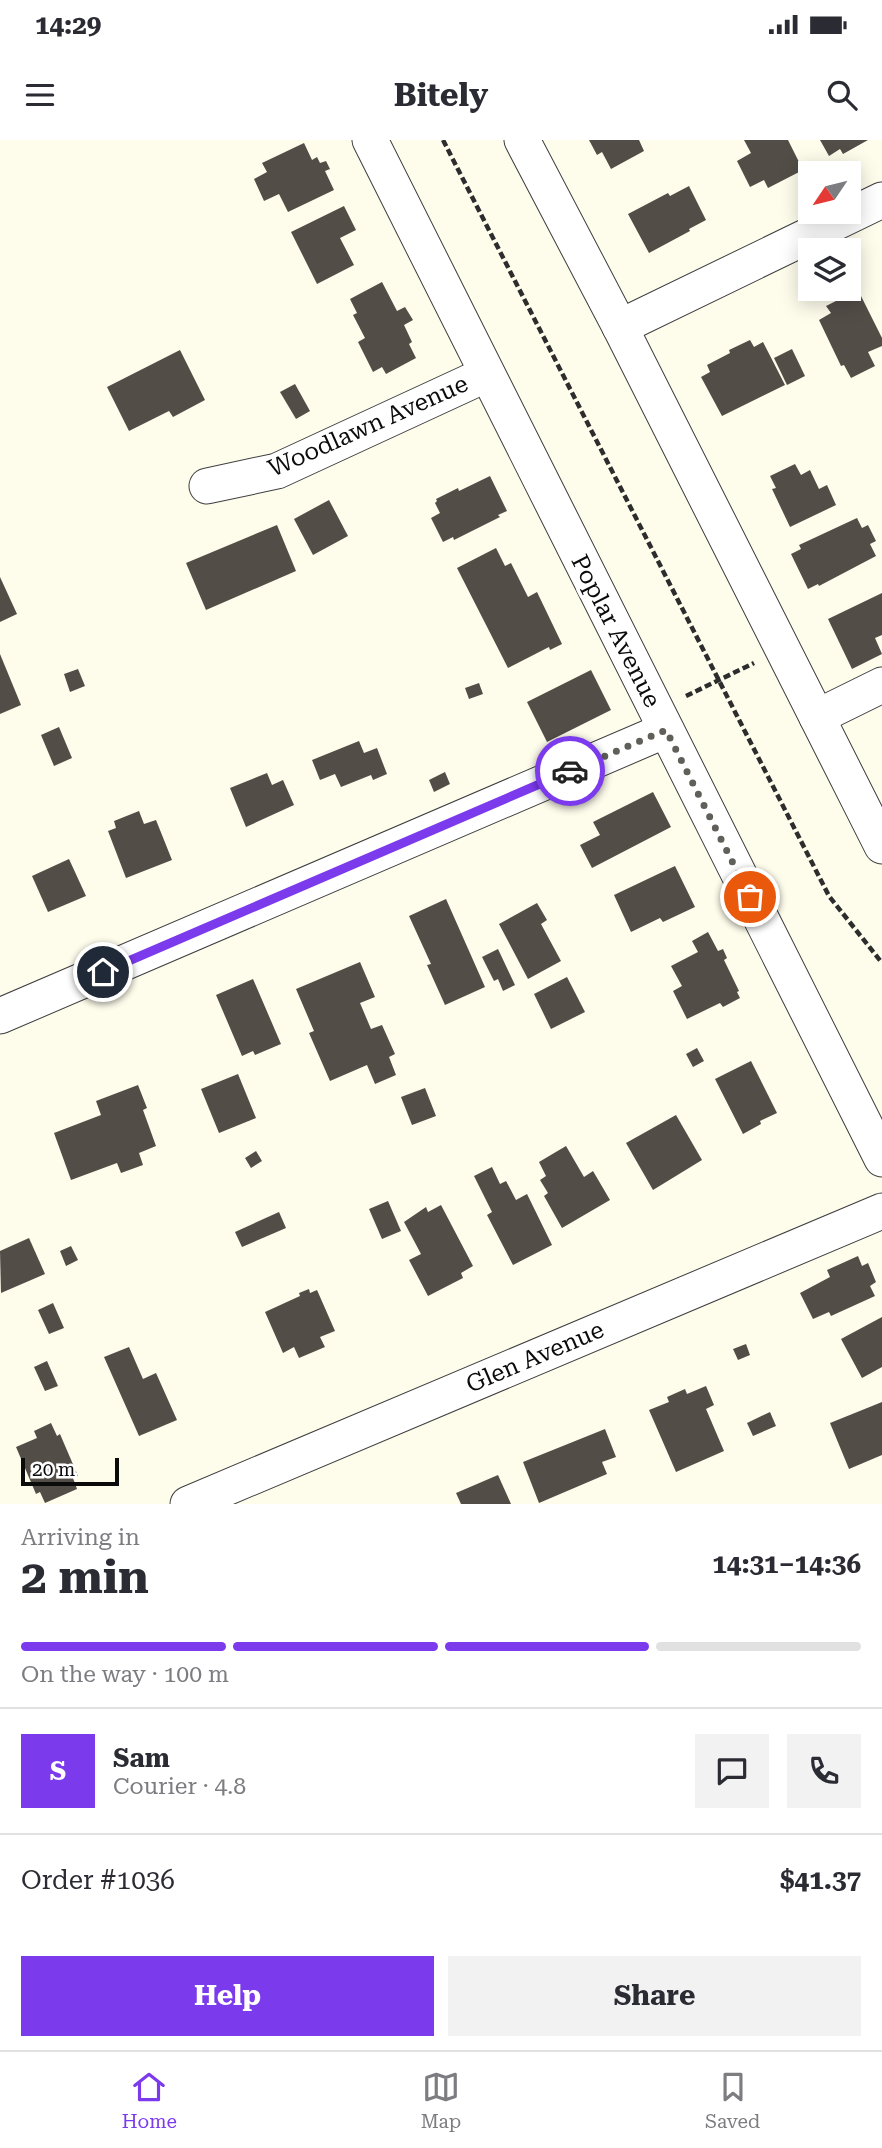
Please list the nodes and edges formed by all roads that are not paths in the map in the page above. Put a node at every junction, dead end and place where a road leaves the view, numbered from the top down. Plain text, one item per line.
1 (370, 140) edge
2 (522, 140) edge
3 (878, 212) edge
4 (620, 327) junction
5 (487, 373) junction
6 (207, 486) dead end
7 (882, 685) edge
8 (817, 717) junction
9 (661, 720) junction
10 (882, 846) edge
11 (0, 1016) edge
12 (882, 1158) edge
13 (882, 1211) edge
14 (188, 1504) edge

1 - 5 street, Poplar Avenue
2 - 4 street
3 - 4 street
4 - 8 street
5 - 6 street, Woodlawn Avenue
5 - 9 street, Poplar Avenue
7 - 8 street
8 - 10 street
9 - 11 street
9 - 12 street, Poplar Avenue
13 - 14 street, Glen Avenue

